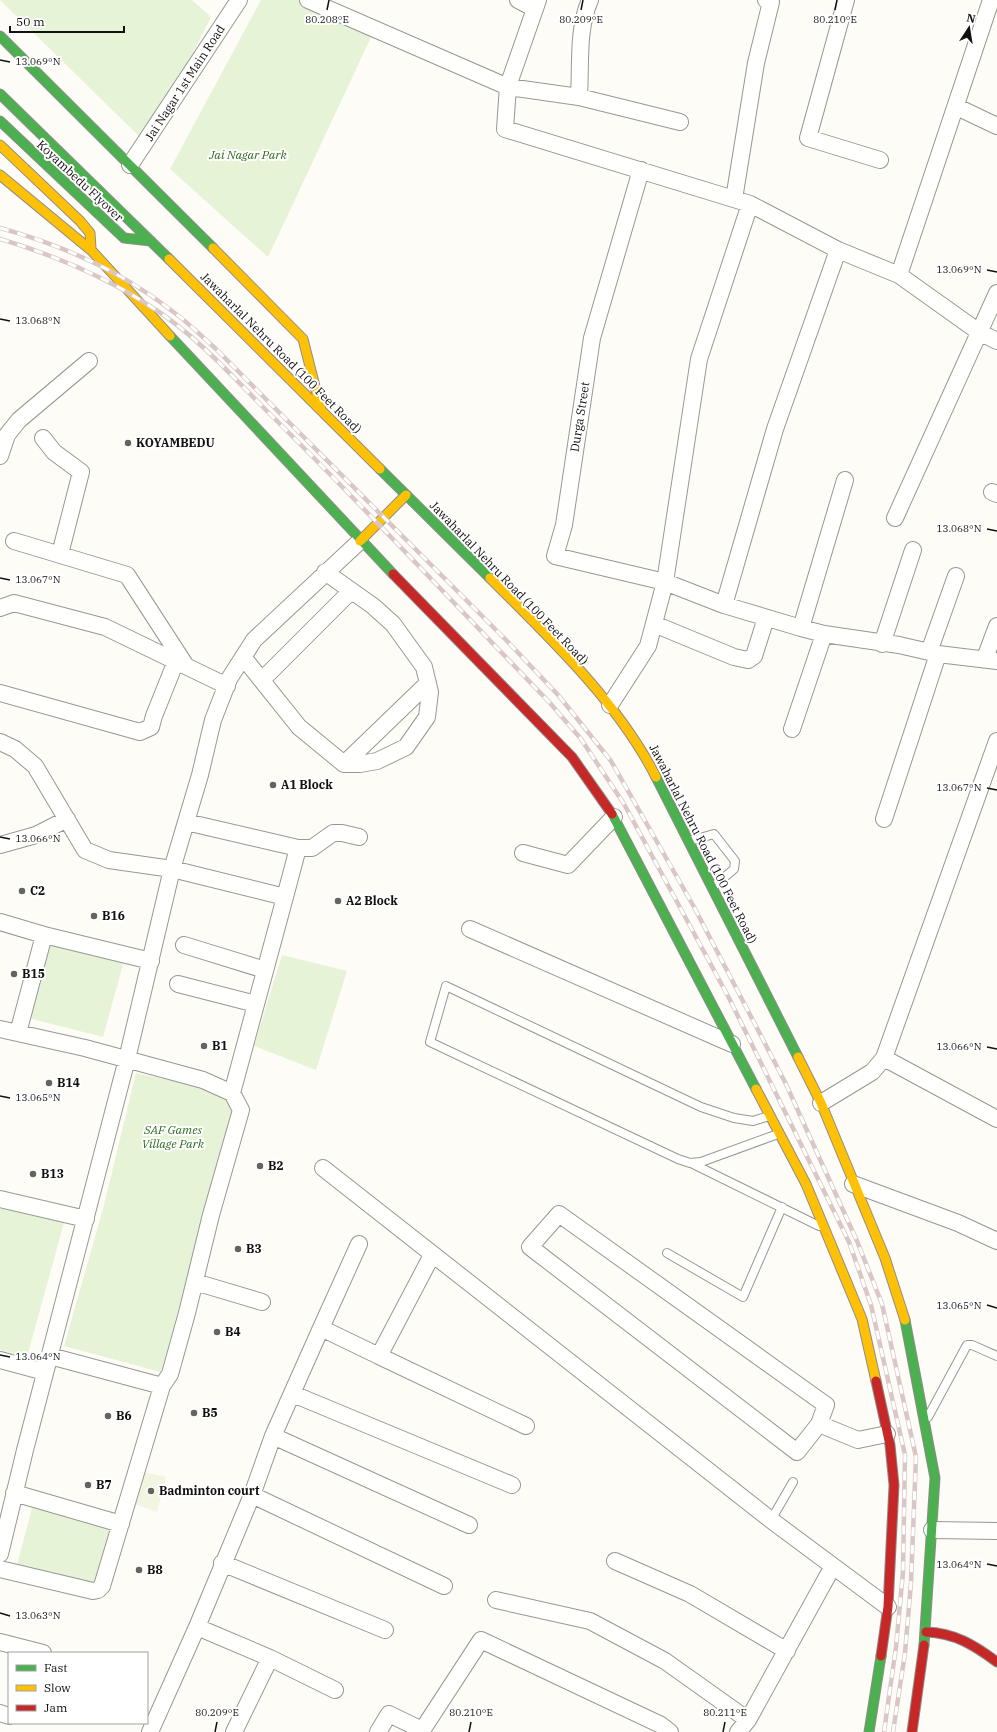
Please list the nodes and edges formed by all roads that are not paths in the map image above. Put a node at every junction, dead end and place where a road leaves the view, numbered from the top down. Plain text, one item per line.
1 (239, 0) edge
2 (308, 0) edge
3 (518, 0) edge
4 (590, 0) edge
5 (766, 0) edge
6 (846, 0) edge
7 (991, 0) edge
8 (536, 4) edge
9 (0, 36) edge
10 (508, 87) junction
11 (0, 94) edge
12 (579, 97) junction
13 (957, 107) junction
14 (0, 122) edge
15 (680, 122) dead end
16 (997, 126) edge
17 (0, 145) edge
18 (880, 160) dead end
19 (130, 165) junction
20 (641, 170) junction
21 (0, 176) edge
22 (734, 199) junction
23 (750, 204) junction
24 (151, 241) junction
25 (92, 250) junction
26 (838, 250) junction
27 (899, 275) junction
28 (997, 293) edge
29 (979, 332) junction
30 (997, 341) edge
31 (89, 361) dead end
32 (321, 410) junction
33 (43, 438) dead end
34 (0, 456) edge
35 (845, 480) dead end
36 (406, 495) junction
37 (895, 518) dead end
38 (14, 541) dead end
39 (360, 541) junction
40 (913, 550) dead end
41 (60, 554) junction
42 (325, 572) junction
43 (956, 576) dead end
44 (665, 582) junction
45 (351, 590) junction
46 (724, 605) junction
47 (0, 608) edge
48 (766, 618) junction
49 (654, 624) junction
50 (997, 626) edge
51 (800, 628) junction
52 (824, 634) junction
53 (882, 644) junction
54 (934, 653) junction
55 (243, 657) junction
56 (991, 660) edge
57 (181, 664) junction
58 (262, 680) junction
59 (428, 682) junction
60 (227, 686) junction
61 (0, 694) edge
62 (610, 705) junction
63 (792, 729) dead end
64 (997, 741) edge
65 (0, 742) edge
66 (344, 764) junction
67 (614, 817) junction
68 (67, 818) junction
69 (884, 819) dead end
70 (186, 822) junction
71 (359, 837) dead end
72 (688, 841) junction
73 (0, 845) edge
74 (298, 848) junction
75 (523, 853) dead end
76 (172, 869) junction
77 (712, 888) junction
78 (285, 897) junction
79 (0, 922) edge
80 (470, 929) dead end
81 (44, 934) junction
82 (184, 945) dead end
83 (151, 961) junction
84 (265, 970) junction
85 (178, 984) dead end
86 (256, 1004) junction
87 (0, 1029) edge
88 (18, 1033) junction
89 (732, 1044) junction
90 (884, 1058) junction
91 (127, 1060) junction
92 (232, 1093) junction
93 (821, 1103) junction
94 (770, 1116) junction
95 (997, 1119) edge
96 (779, 1133) junction
97 (690, 1163) junction
98 (324, 1168) dead end
99 (853, 1184) junction
100 (0, 1199) edge
101 (782, 1207) junction
102 (86, 1219) junction
103 (822, 1228) junction
104 (997, 1240) edge
105 (359, 1244) dead end
106 (667, 1253) dead end
107 (432, 1255) junction
108 (194, 1282) junction
109 (262, 1302) dead end
110 (321, 1328) junction
111 (50, 1356) junction
112 (379, 1356) junction
113 (997, 1356) edge
114 (0, 1360) edge
115 (45, 1372) junction
116 (162, 1386) junction
117 (293, 1394) junction
118 (925, 1423) junction
119 (819, 1424) junction
120 (526, 1426) dead end
121 (887, 1434) junction
122 (273, 1436) junction
123 (793, 1482) dead end
124 (512, 1485) dead end
125 (14, 1493) junction
126 (252, 1495) junction
127 (771, 1520) junction
128 (121, 1524) junction
129 (468, 1525) dead end
130 (3, 1529) edge
131 (932, 1530) junction
132 (997, 1531) edge
133 (0, 1554) edge
134 (615, 1561) dead end
135 (222, 1563) junction
136 (833, 1566) junction
137 (0, 1569) edge
138 (444, 1586) dead end
139 (496, 1600) dead end
140 (888, 1606) junction
141 (197, 1627) junction
142 (385, 1630) dead end
143 (926, 1632) junction
144 (0, 1642) edge
145 (786, 1651) junction
146 (39, 1652) edge
147 (270, 1658) junction
148 (997, 1662) edge
149 (335, 1690) dead end
150 (743, 1726) edge
151 (421, 1731) edge
152 (150, 1732) edge
153 (234, 1732) edge
154 (378, 1732) edge
155 (670, 1732) edge
156 (869, 1732) edge
157 (912, 1732) edge

1 - 19 street, Jai Nagar 1st Main Road
2 - 10 street
3 - 8 street
4 - 12 street
5 - 22 street
6 - 18 street
7 - 13 street
8 - 10 street
9 - 19 main road
10 - 12 street
10 - 20 street
11 - 24 main road, Jawaharlal Nehru Road (100 Feet Road)
12 - 15 street
13 - 16 street
13 - 27 street
14 - 24 main road, Koyambedu Flyover
17 - 25 main road
19 - 32 main road
20 - 22 street
20 - 44 street, Durga Street
21 - 25 main road
22 - 23 street
23 - 26 street
23 - 44 street
24 - 32 main road, Jawaharlal Nehru Road (100 Feet Road)
25 - 39 main road
26 - 27 street
26 - 46 street
27 - 29 street
28 - 29 street
29 - 30 street
29 - 37 street
31 - 34 street
32 - 36 main road, Jawaharlal Nehru Road (100 Feet Road)
33 - 41 street
35 - 51 street
36 - 39 main road
36 - 62 main road, Jawaharlal Nehru Road (100 Feet Road)
38 - 41 street
39 - 42 street
39 - 67 main road
40 - 53 street
41 - 57 street
42 - 45 street
42 - 55 street
43 - 54 street
44 - 46 street
44 - 49 street
45 - 58 street
45 - 59 street
46 - 48 street
47 - 57 street
48 - 49 street
48 - 51 street
49 - 62 street
50 - 56 street
51 - 52 street
52 - 53 street
52 - 63 street
53 - 54 street
54 - 56 street
54 - 69 street
55 - 58 street
55 - 60 street
57 - 60 street
57 - 61 street
58 - 66 street
59 - 66 street
59 - 66 street
60 - 70 street
62 - 72 main road, Jawaharlal Nehru Road (100 Feet Road)
64 - 90 street
65 - 68 street
67 - 75 street
67 - 89 main road
68 - 73 street
68 - 76 street
70 - 74 street
70 - 76 street
71 - 74 street
72 - 77 main road, Jawaharlal Nehru Road (100 Feet Road)
72 - 77 lane
74 - 78 street
76 - 78 street
76 - 83 street
77 - 93 main road, Jawaharlal Nehru Road (100 Feet Road)
78 - 84 street
79 - 81 street
80 - 89 street
81 - 83 street
81 - 88 street
82 - 84 street
83 - 91 street
84 - 86 street
85 - 86 street
86 - 92 street
87 - 88 street
88 - 91 street
89 - 94 main road
90 - 93 street
90 - 95 street
91 - 92 street
91 - 102 street
92 - 108 street
93 - 99 main road, Jawaharlal Nehru Road (100 Feet Road)
94 - 96 main road
94 - 97 lane
96 - 97 lane
96 - 103 main road
97 - 101 lane
98 - 107 street
99 - 104 street
99 - 118 main road, Jawaharlal Nehru Road (100 Feet Road)
100 - 102 street
101 - 103 lane
101 - 106 lane
102 - 111 street
103 - 121 main road
105 - 110 street
107 - 112 street
107 - 127 street
108 - 109 street
108 - 116 street
110 - 112 street
110 - 117 street
111 - 115 street
111 - 116 street
112 - 120 street
113 - 118 lane
114 - 115 street
115 - 125 street
116 - 128 street
117 - 122 street
117 - 124 street
118 - 131 main road, Jawaharlal Nehru Road (100 Feet Road)
119 - 119 street
119 - 121 street
121 - 140 main road
122 - 126 street
122 - 129 street
123 - 127 lane
125 - 128 street
125 - 130 street
126 - 135 street
126 - 138 street
127 - 136 street
128 - 137 street
130 - 133 street
131 - 132 street
131 - 143 main road, Jawaharlal Nehru Road (100 Feet Road)
134 - 145 street
135 - 141 street
135 - 142 street
136 - 140 street
136 - 145 street
139 - 150 street
140 - 156 main road
141 - 147 street
141 - 152 street
143 - 148 main road
143 - 157 main road, Jawaharlal Nehru Road (100 Feet Road)
144 - 146 street
145 - 150 street
147 - 149 street
147 - 153 street
151 - 154 street
151 - 155 street

